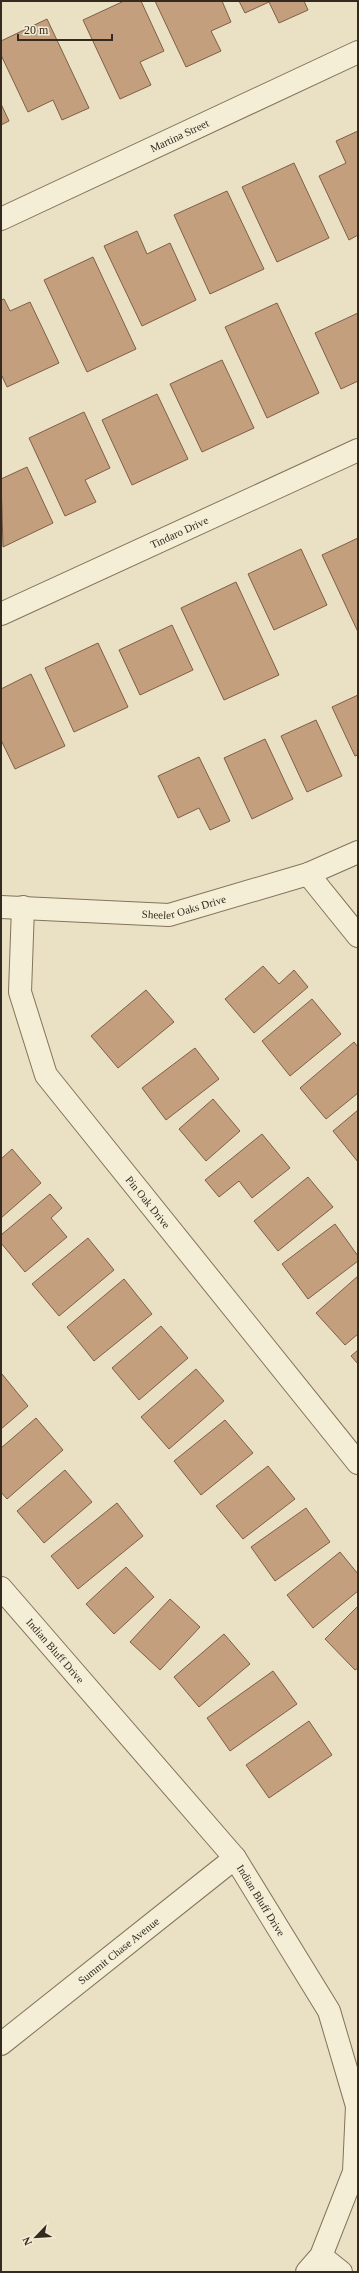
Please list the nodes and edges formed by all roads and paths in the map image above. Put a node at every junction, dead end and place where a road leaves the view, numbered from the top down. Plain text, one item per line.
1 (358, 52) edge
2 (1, 219) edge
3 (358, 450) edge
4 (1, 614) edge
5 (358, 852) edge
6 (308, 874) junction
7 (1, 907) edge
8 (23, 907) junction
9 (358, 936) edge
10 (358, 1463) edge
11 (1, 1588) edge
12 (235, 1858) junction
13 (1, 2044) edge
14 (314, 2264) edge
15 (341, 2272) edge

1 - 2 street, Martina Street
3 - 4 street, Tindaro Drive
5 - 6 street, Sheeler Oaks Drive
6 - 8 street, Sheeler Oaks Drive
6 - 9 street
7 - 8 street, Sheeler Oaks Drive
8 - 10 street, Pin Oak Drive
11 - 12 street, Indian Bluff Drive
12 - 13 street, Summit Chase Avenue
12 - 14 street, Indian Bluff Drive
14 - 15 street

